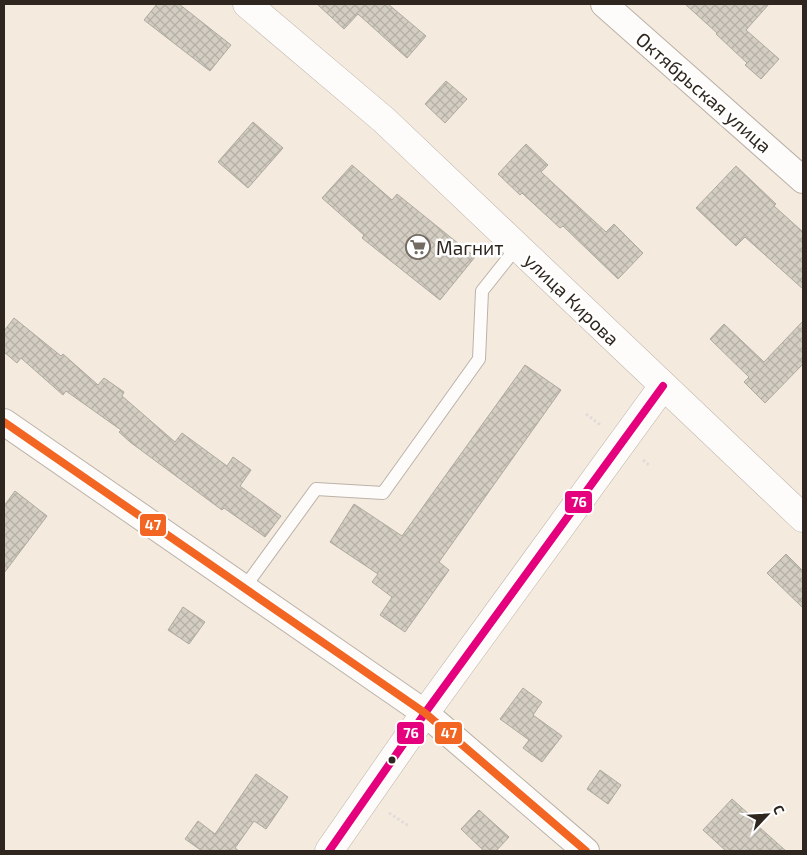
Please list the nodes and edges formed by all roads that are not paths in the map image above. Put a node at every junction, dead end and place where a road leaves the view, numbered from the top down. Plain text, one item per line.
1 (247, 4) edge
2 (604, 4) edge
3 (803, 180) edge
4 (517, 247) junction
5 (663, 386) junction
6 (4, 422) edge
7 (803, 518) edge
8 (244, 588) junction
9 (425, 713) junction
10 (329, 851) edge
11 (586, 851) edge

1 - 4 street, улица Кирова
2 - 3 street, Октябрьская улица
4 - 5 street, улица Кирова
4 - 8 lane
5 - 7 street, улица Кирова
5 - 9 street
6 - 8 street
8 - 9 street
9 - 10 street
9 - 11 street

